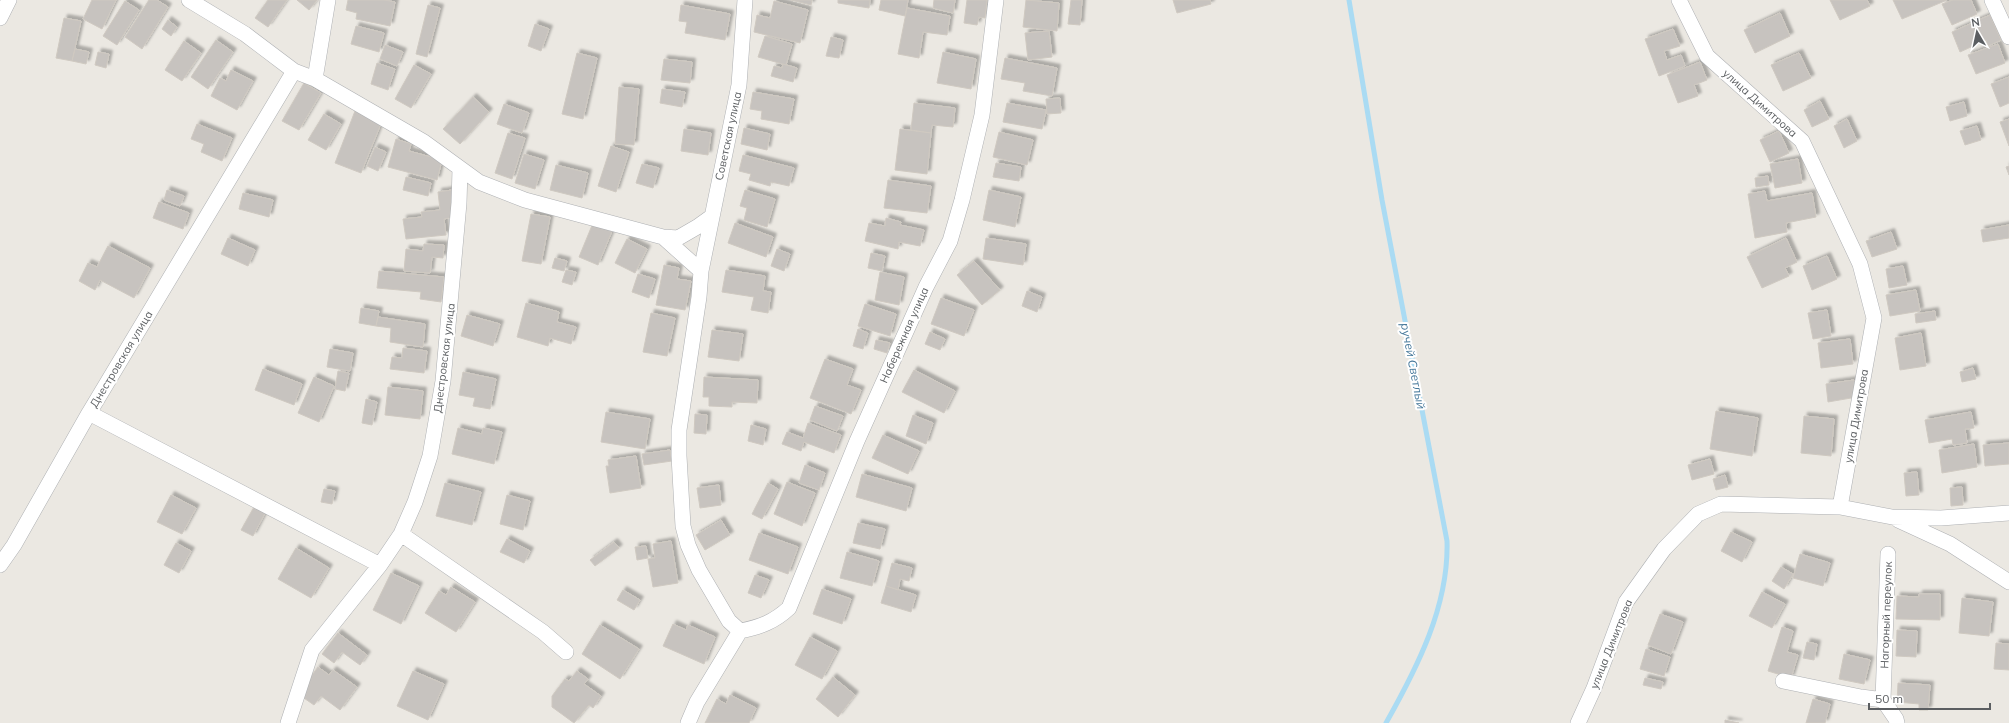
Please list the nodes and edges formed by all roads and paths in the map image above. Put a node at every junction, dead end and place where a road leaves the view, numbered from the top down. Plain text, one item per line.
1 (9, 0) edge
2 (189, 0) edge
3 (328, 0) edge
4 (746, 0) edge
5 (996, 0) edge
6 (1679, 0) edge
7 (1992, 0) edge
8 (0, 18) edge
9 (2009, 37) edge
10 (294, 71) junction
11 (315, 79) junction
12 (460, 169) junction
13 (711, 217) junction
14 (663, 237) junction
15 (700, 271) junction
16 (89, 413) junction
17 (1840, 507) junction
18 (2009, 513) edge
19 (1892, 517) junction
20 (401, 534) junction
21 (1888, 554) dead end
22 (0, 565) edge
23 (380, 565) junction
24 (2009, 582) edge
25 (740, 631) junction
26 (566, 652) dead end
27 (1783, 681) dead end
28 (1883, 700) junction
29 (288, 723) edge
30 (688, 723) edge
31 (1578, 723) edge
32 (1897, 723) edge

1 - 8 street
2 - 10 street
3 - 11 street
4 - 13 street, Советская улица
5 - 25 street, Набережная улица
6 - 17 street, улица Димитрова
7 - 9 street
10 - 11 street
10 - 16 street, Днестровская улица
11 - 12 street
12 - 14 street
12 - 20 street, Днестровская улица
13 - 14 street
13 - 15 street, Советская улица
14 - 15 street
15 - 25 street
16 - 22 street, Днестровская улица
16 - 23 street
17 - 19 street
17 - 31 street, улица Димитрова
18 - 19 street
19 - 24 street
20 - 23 street, Днестровская улица
20 - 26 street
21 - 28 street, Нагорный переулок
23 - 29 street, Днестровская улица
25 - 30 street
27 - 28 street
28 - 32 street

